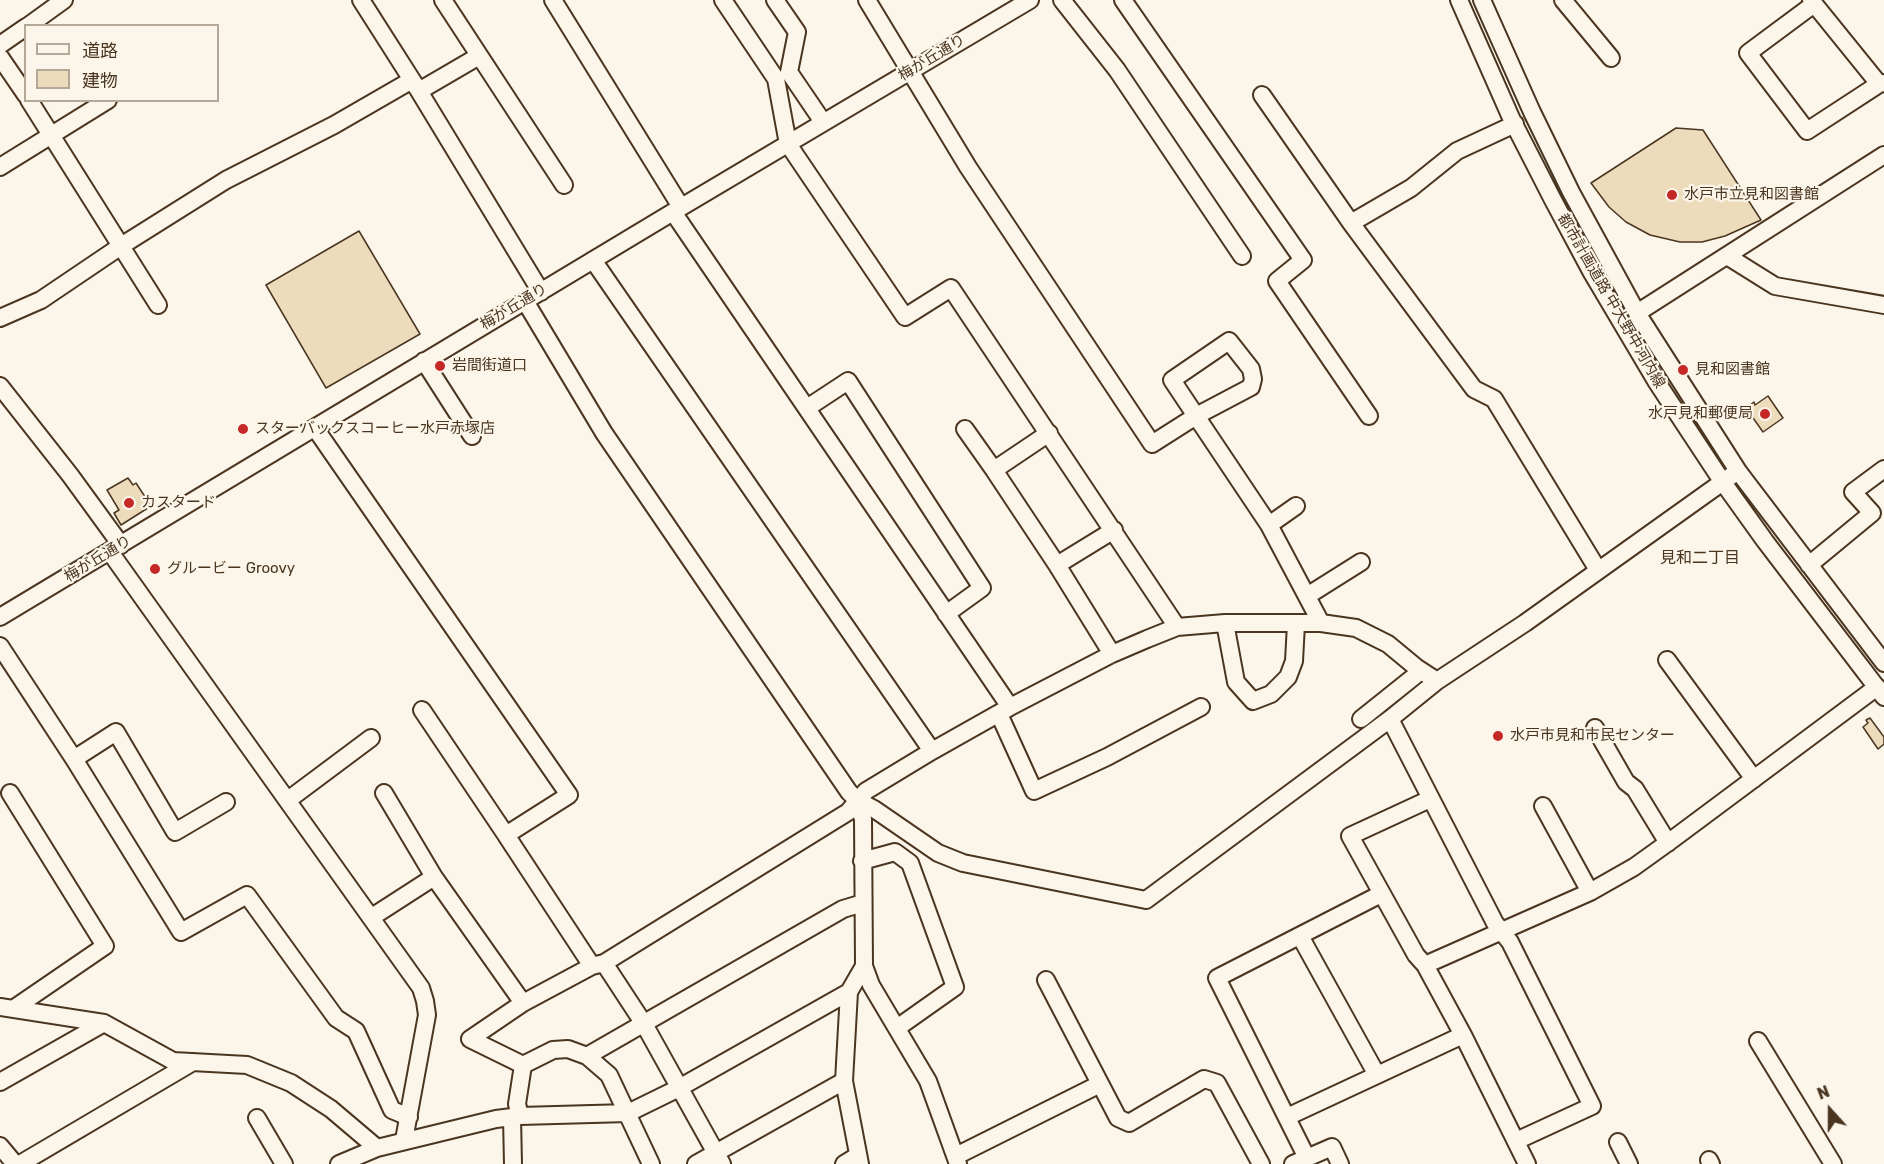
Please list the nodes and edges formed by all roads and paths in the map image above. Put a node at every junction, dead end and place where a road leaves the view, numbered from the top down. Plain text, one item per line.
1 (64, 0) edge
2 (361, 0) edge
3 (443, 0) edge
4 (553, 0) edge
5 (723, 0) edge
6 (775, 0) edge
7 (867, 0) edge
8 (1030, 0) edge
9 (1062, 0) edge
10 (1123, 0) edge
11 (1459, 0) edge
12 (1482, 0) edge
13 (1563, 0) edge
14 (1813, 2) edge
15 (30, 24) edge
16 (24, 28) edge
17 (0, 45) edge
18 (479, 56) junction
19 (0, 57) edge
20 (1611, 58) dead end
21 (909, 71) junction
22 (1881, 84) edge
23 (416, 86) junction
24 (24, 93) edge
25 (1262, 95) dead end
26 (30, 102) edge
27 (105, 102) edge
28 (823, 122) junction
29 (1515, 124) junction
30 (51, 135) junction
31 (788, 144) junction
32 (1884, 154) edge
33 (0, 167) edge
34 (564, 185) dead end
35 (677, 209) junction
36 (1351, 223) junction
37 (121, 246) junction
38 (1242, 256) dead end
39 (1727, 256) junction
40 (593, 260) junction
41 (541, 292) junction
42 (525, 301) junction
43 (158, 305) dead end
44 (1884, 305) edge
45 (1637, 313) junction
46 (0, 318) edge
47 (424, 361) junction
48 (0, 386) edge
49 (807, 408) junction
50 (1196, 416) junction
51 (1369, 416) dead end
52 (315, 428) junction
53 (965, 429) dead end
54 (1049, 433) junction
55 (472, 436) dead end
56 (1884, 469) edge
57 (994, 470) junction
58 (1738, 471) junction
59 (1722, 481) junction
60 (1296, 506) dead end
61 (1269, 525) junction
62 (1114, 530) junction
63 (116, 548) junction
64 (1361, 562) dead end
65 (1057, 565) junction
66 (1809, 565) junction
67 (1598, 570) junction
68 (1307, 596) junction
69 (946, 614) junction
70 (0, 617) edge
71 (1225, 623) junction
72 (1322, 623) junction
73 (1296, 624) junction
74 (1177, 627) junction
75 (0, 646) edge
76 (1112, 654) junction
77 (1666, 660) dead end
78 (1884, 663) edge
79 (1421, 671) junction
80 (1437, 681) junction
81 (1880, 692) edge
82 (1201, 707) dead end
83 (422, 710) dead end
84 (1004, 711) junction
85 (1361, 718) dead end
86 (1390, 719) junction
87 (1595, 728) dead end
88 (371, 738) dead end
89 (932, 751) junction
90 (74, 759) junction
91 (1754, 779) junction
92 (10, 793) dead end
93 (384, 793) dead end
94 (1430, 799) junction
95 (288, 800) junction
96 (857, 800) junction
97 (226, 802) dead end
98 (1543, 806) dead end
99 (506, 835) junction
100 (1668, 843) junction
101 (862, 861) junction
102 (434, 876) junction
103 (1590, 892) junction
104 (1381, 894) junction
105 (864, 903) junction
106 (372, 916) junction
107 (1502, 932) junction
108 (1300, 936) junction
109 (598, 965) junction
110 (1425, 965) junction
111 (864, 966) junction
112 (1046, 980) dead end
113 (849, 992) junction
114 (523, 1003) junction
115 (7, 1008) edge
116 (104, 1023) junction
117 (644, 1024) junction
118 (897, 1028) junction
119 (1463, 1035) junction
120 (1758, 1041) dead end
121 (587, 1056) junction
122 (193, 1062) junction
123 (523, 1065) junction
124 (1377, 1075) junction
125 (844, 1081) junction
126 (0, 1082) edge
127 (1100, 1084) junction
128 (679, 1088) junction
129 (628, 1113) junction
130 (516, 1116) junction
131 (409, 1117) junction
132 (1287, 1117) junction
133 (256, 1118) dead end
134 (404, 1140) junction
135 (1516, 1141) junction
136 (1618, 1142) dead end
137 (0, 1146) edge
138 (377, 1148) junction
139 (719, 1159) edge
140 (957, 1160) edge
141 (854, 1161) edge
142 (1300, 1161) edge
143 (15, 1164) edge
144 (21, 1164) edge
145 (284, 1164) edge
146 (339, 1164) edge
147 (513, 1164) edge
148 (651, 1164) edge
149 (696, 1164) edge
150 (1261, 1164) edge
151 (1340, 1164) edge
152 (1527, 1164) edge
153 (1629, 1164) edge
154 (1833, 1164) edge

1 - 15 street
2 - 23 street
3 - 18 street
4 - 35 street
5 - 31 street
6 - 28 street
7 - 21 street
8 - 21 street, 梅が丘通り
9 - 38 street
10 - 51 street
11 - 29 street, 都市計画道路 中大野中河内線
12 - 45 street, 都市計画道路 中大野中河内線
13 - 20 street
14 - 22 street
14 - 22 street
16 - 17 street
18 - 23 street
18 - 34 street
19 - 24 street
21 - 28 street, 梅が丘通り
21 - 50 street
23 - 37 street
23 - 41 street
25 - 36 street
26 - 30 street
27 - 30 street
28 - 31 street, 梅が丘通り
29 - 36 street
29 - 59 street, 都市計画道路 中大野中河内線
30 - 33 street
30 - 37 street
31 - 35 street, 梅が丘通り
31 - 54 street
32 - 39 street
35 - 40 street, 梅が丘通り
35 - 49 street
36 - 67 street
37 - 43 street
37 - 46 street
39 - 44 street
39 - 45 street
40 - 41 street, 梅が丘通り
40 - 89 street
41 - 42 street, 梅が丘通り
42 - 47 street, 梅が丘通り
42 - 96 street
45 - 58 street, 都市計画道路 中大野中河内線
47 - 52 street, 梅が丘通り
47 - 55 street
48 - 63 street
49 - 69 street
49 - 69 street
50 - 50 street
50 - 61 street
52 - 63 street, 梅が丘通り
52 - 99 street
53 - 57 street
54 - 57 street
54 - 62 street
56 - 66 street
57 - 65 street
58 - 59 street
58 - 66 street, 都市計画道路 中大野中河内線
59 - 67 street
59 - 81 street, 都市計画道路 中大野中河内線
60 - 61 street
61 - 68 street
62 - 65 street
62 - 74 street
63 - 70 street, 梅が丘通り
63 - 95 street
64 - 68 street
65 - 76 street
66 - 78 street, 都市計画道路 中大野中河内線
67 - 80 street
68 - 72 street
69 - 84 street
71 - 73 street
71 - 73 street
71 - 74 street
72 - 73 street
72 - 79 street
74 - 76 street
75 - 90 street
76 - 84 street
77 - 91 street
79 - 80 street
79 - 85 street
80 - 86 street
81 - 91 street
82 - 84 street
83 - 99 street
84 - 89 street
86 - 94 street
86 - 96 street
87 - 100 street
88 - 95 street
89 - 96 street
90 - 97 street
90 - 131 street
91 - 100 street
92 - 115 street
93 - 102 street
94 - 104 street
94 - 107 street
95 - 106 street
96 - 101 street
96 - 109 street
98 - 103 street
99 - 109 street
100 - 103 street
101 - 105 street
101 - 118 street
102 - 106 street
102 - 114 street
103 - 107 street
104 - 108 street
104 - 110 street
105 - 111 street
105 - 117 street
106 - 131 street
107 - 110 street
107 - 135 street
108 - 124 street
108 - 132 street
109 - 114 street
109 - 117 street
110 - 119 street
111 - 113 street
111 - 118 street
112 - 127 street
113 - 125 street
113 - 128 street
114 - 123 street
115 - 116 street
116 - 122 street
116 - 126 street
117 - 121 street
117 - 128 street
118 - 140 street
119 - 124 street
119 - 135 street
120 - 154 street
121 - 123 street
121 - 129 street
122 - 138 street
122 - 144 street
123 - 130 street
124 - 132 street
125 - 139 street
125 - 141 street
127 - 140 street
127 - 150 street
128 - 129 street
128 - 139 street
129 - 130 street
129 - 148 street
130 - 134 street
130 - 147 street
131 - 134 street
132 - 142 street
133 - 145 street
134 - 138 street
135 - 152 street
136 - 153 street
137 - 143 street
138 - 146 street
139 - 149 street
142 - 151 street

